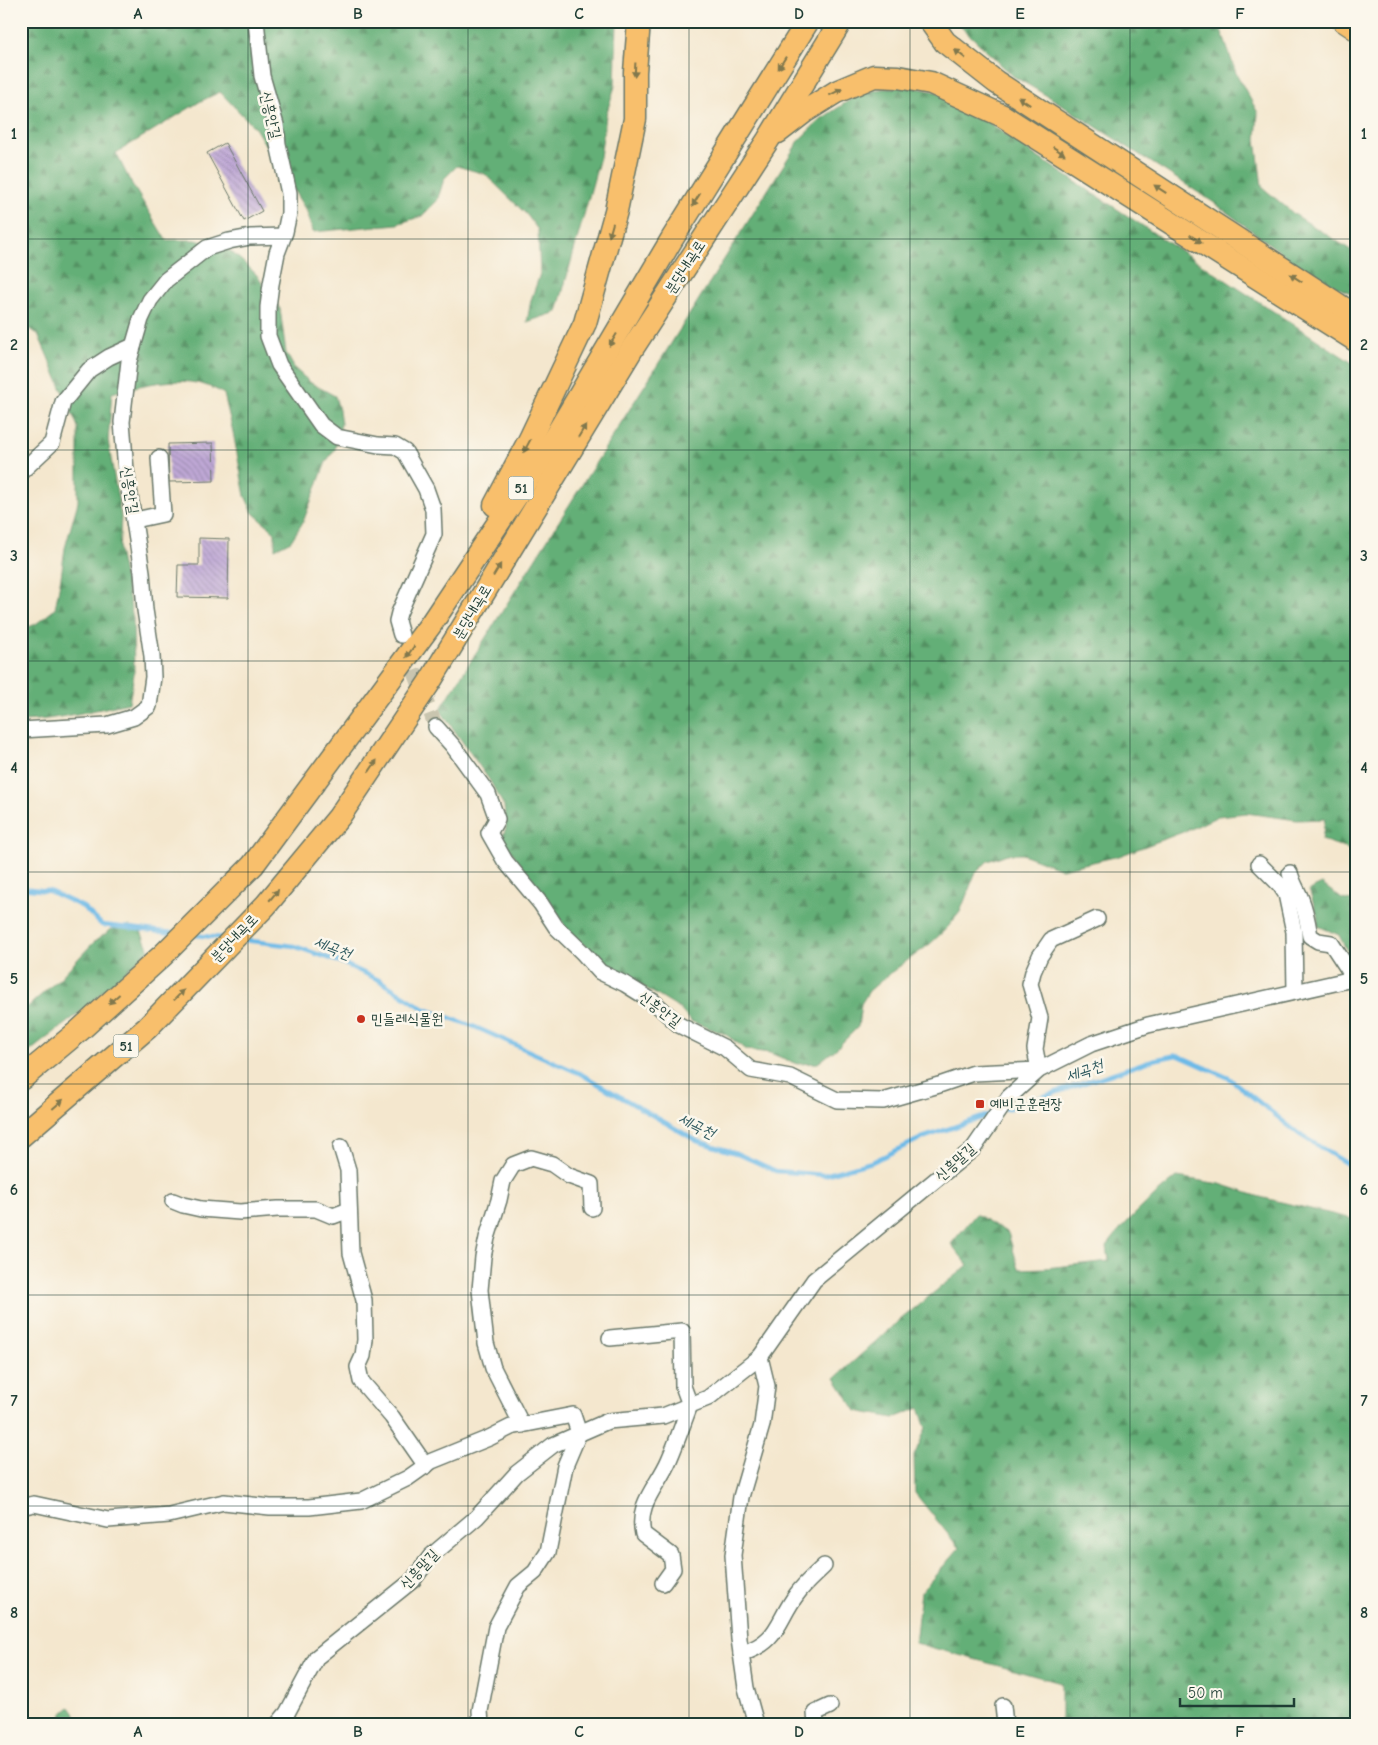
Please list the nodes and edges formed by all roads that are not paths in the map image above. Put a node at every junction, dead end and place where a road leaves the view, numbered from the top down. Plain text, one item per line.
1 (256, 21) edge
2 (639, 21) edge
3 (808, 21) edge
4 (841, 21) edge
5 (930, 21) edge
6 (1342, 21) edge
7 (1357, 31) edge
8 (768, 140) junction
9 (283, 236) junction
10 (1332, 313) junction
11 (1357, 317) edge
12 (1357, 341) edge
13 (133, 346) junction
14 (159, 458) dead end
15 (21, 472) edge
16 (135, 520) junction
17 (431, 624) junction
18 (401, 635) tunnel mouth
19 (436, 727) tunnel mouth
20 (21, 730) edge
21 (1258, 864) dead end
22 (1290, 872) dead end
23 (1097, 919) dead end
24 (1356, 978) edge
25 (1295, 992) junction
26 (1040, 1070) junction
27 (21, 1079) edge
28 (21, 1136) edge
29 (341, 1147) dead end
30 (173, 1201) dead end
31 (592, 1208) dead end
32 (349, 1210) junction
33 (610, 1338) dead end
34 (760, 1357) junction
35 (690, 1405) junction
36 (522, 1425) junction
37 (579, 1433) junction
38 (426, 1466) junction
39 (21, 1508) edge
40 (824, 1566) dead end
41 (663, 1583) dead end
42 (741, 1654) junction
43 (830, 1706) dead end
44 (1003, 1706) dead end
45 (278, 1724) edge
46 (481, 1724) edge
47 (756, 1724) edge
48 (816, 1724) edge
49 (1005, 1724) edge

1 - 9 street, 신흥안길
2 -> 17 highway
3 -> 17 highway, 분당내곡로 / 51
4 - 8 highway, 분당내곡로 / 51
10 -> 5 highway
6 - 7 main road
8 -> 10 highway
28 -> 8 highway, 분당내곡로 / 51
9 - 13 street, 신흥안길
9 - 18 street, 신흥안길
10 - 11 highway
10 - 12 highway
13 - 15 street
13 - 16 street, 신흥안길
14 - 16 street
16 - 20 street, 신흥안길
17 -> 27 highway, 분당내곡로 / 51
19 - 26 street, 신흥안길
21 - 25 street
22 - 24 street
23 - 26 street
24 - 25 street, 신흥말길
25 - 26 street, 신흥말길
26 - 34 street, 신흥말길
29 - 32 street
30 - 32 street
31 - 36 street
32 - 38 street
33 - 35 street
34 - 35 street, 신흥말길
34 - 42 street
35 - 37 street, 신흥말길
35 - 41 street
36 - 37 street
36 - 38 street
37 - 45 street, 신흥말길
37 - 46 street
38 - 39 street
40 - 42 street
42 - 47 street
43 - 48 street
44 - 49 street

